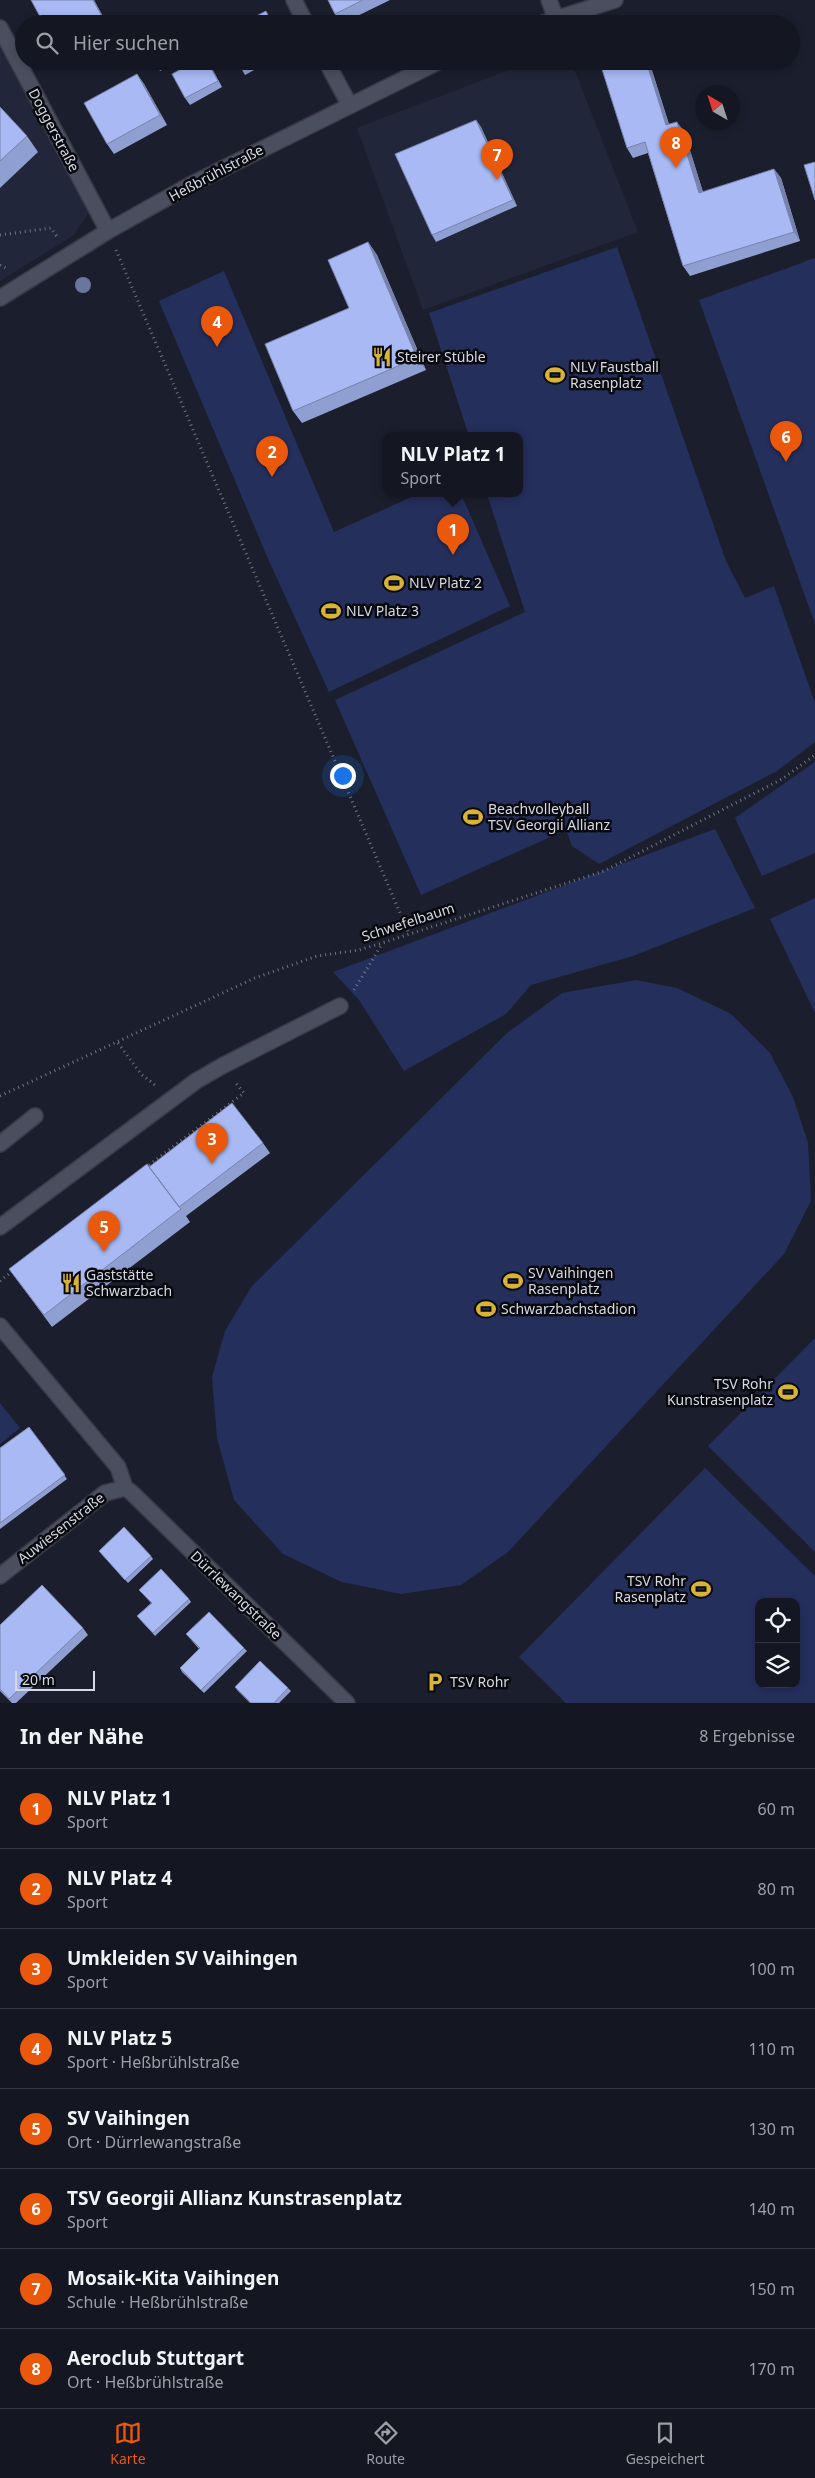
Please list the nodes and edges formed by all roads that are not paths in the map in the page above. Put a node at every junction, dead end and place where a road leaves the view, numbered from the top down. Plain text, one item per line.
1 (294, 0) edge
2 (549, 0) edge
3 (615, 0) edge
4 (302, 15) edge
5 (555, 15) edge
6 (568, 15) edge
7 (0, 28) edge
8 (15, 56) edge
9 (22, 70) edge
10 (331, 70) edge
11 (421, 70) edge
12 (349, 104) junction
13 (108, 231) junction
14 (0, 298) edge
15 (340, 1006) road end
16 (36, 1116) dead end
17 (0, 1144) edge
18 (0, 1227) edge
19 (0, 1326) edge
20 (124, 1488) junction
21 (0, 1576) edge
22 (347, 1703) edge

1 - 4 street
2 - 5 street
3 - 6 street
7 - 8 street, Doggerstraße
9 - 13 street, Doggerstraße
10 - 12 street
11 - 12 street, Heßbrühlstraße
12 - 13 street, Heßbrühlstraße
13 - 14 street, Heßbrühlstraße
15 - 18 street
16 - 17 street
19 - 20 street
20 - 21 street, Auwiesenstraße
20 - 22 street, Dürrlewangstraße

